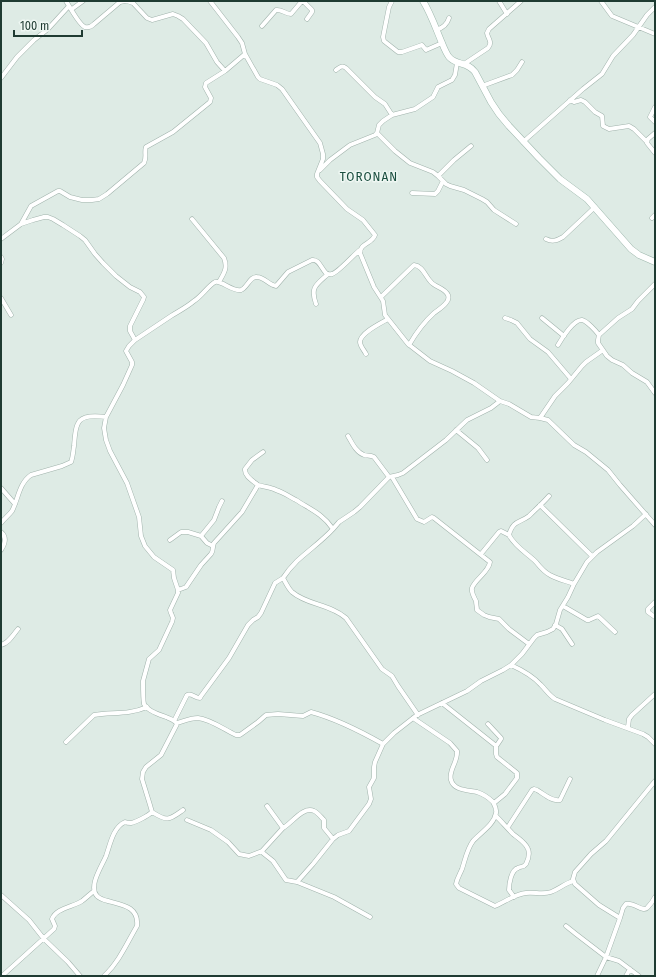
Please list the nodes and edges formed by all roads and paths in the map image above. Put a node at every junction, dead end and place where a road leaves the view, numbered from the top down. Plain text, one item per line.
1 (83, 1) edge
2 (126, 1) edge
3 (210, 1) edge
4 (302, 1) edge
5 (392, 1) edge
6 (424, 1) edge
7 (499, 1) edge
8 (522, 1) edge
9 (600, 1) edge
10 (69, 4) edge
11 (655, 7) edge
12 (507, 14) junction
13 (449, 18) dead end
14 (307, 19) dead end
15 (262, 26) dead end
16 (638, 27) junction
17 (436, 30) junction
18 (655, 34) edge
19 (442, 43) junction
20 (245, 54) junction
21 (522, 62) dead end
22 (457, 63) junction
23 (464, 64) junction
24 (336, 70) dead end
25 (225, 71) junction
26 (1, 78) edge
27 (482, 86) junction
28 (570, 100) junction
29 (655, 107) edge
30 (392, 115) junction
31 (655, 122) edge
32 (377, 133) junction
33 (655, 133) edge
34 (523, 142) junction
35 (647, 142) junction
36 (471, 146) dead end
37 (655, 153) edge
38 (318, 172) junction
39 (438, 176) junction
40 (443, 181) junction
41 (412, 193) dead end
42 (595, 207) junction
43 (192, 218) dead end
44 (21, 224) junction
45 (516, 224) dead end
46 (1, 239) edge
47 (546, 239) dead end
48 (360, 250) junction
49 (1, 257) edge
50 (655, 262) edge
51 (1, 263) edge
52 (328, 274) junction
53 (219, 282) junction
54 (655, 284) edge
55 (381, 297) junction
56 (1, 298) edge
57 (316, 304) dead end
58 (11, 315) dead end
59 (505, 318) dead end
60 (542, 318) dead end
61 (388, 319) junction
62 (599, 335) junction
63 (564, 336) junction
64 (135, 340) junction
65 (558, 344) dead end
66 (409, 345) junction
67 (603, 350) junction
68 (366, 354) dead end
69 (571, 379) junction
70 (655, 393) edge
71 (500, 401) junction
72 (106, 417) junction
73 (540, 418) junction
74 (456, 430) junction
75 (348, 436) dead end
76 (263, 452) dead end
77 (487, 460) dead end
78 (390, 477) junction
79 (258, 485) junction
80 (1, 488) edge
81 (549, 496) dead end
82 (222, 501) dead end
83 (15, 504) junction
84 (540, 505) junction
85 (646, 514) junction
86 (1, 523) edge
87 (655, 525) edge
88 (333, 529) junction
89 (1, 532) edge
90 (509, 535) junction
91 (200, 536) junction
92 (170, 540) dead end
93 (213, 546) junction
94 (1, 550) edge
95 (481, 554) junction
96 (592, 556) junction
97 (283, 578) junction
98 (574, 584) junction
99 (178, 590) junction
100 (655, 602) edge
101 (563, 606) junction
102 (655, 617) edge
103 (555, 625) junction
104 (18, 629) dead end
105 (614, 632) dead end
106 (529, 644) junction
107 (572, 644) dead end
108 (1, 645) edge
109 (511, 665) junction
110 (655, 694) edge
111 (442, 703) junction
112 (147, 707) junction
113 (418, 715) junction
114 (413, 718) junction
115 (176, 722) junction
116 (488, 724) dead end
117 (628, 727) junction
118 (66, 742) dead end
119 (383, 744) junction
120 (655, 744) edge
121 (496, 745) junction
122 (570, 779) dead end
123 (655, 781) edge
124 (494, 804) junction
125 (267, 806) dead end
126 (183, 810) dead end
127 (152, 812) junction
128 (496, 816) junction
129 (187, 820) dead end
130 (508, 827) junction
131 (283, 828) junction
132 (333, 839) junction
133 (262, 851) junction
134 (573, 881) junction
135 (297, 882) junction
136 (94, 891) junction
137 (1, 896) edge
138 (514, 897) junction
139 (655, 897) edge
140 (370, 917) dead end
141 (620, 918) junction
142 (566, 926) dead end
143 (44, 939) junction
144 (606, 957) junction
145 (630, 969) junction
146 (107, 975) edge
147 (2, 976) edge
148 (80, 976) edge
149 (597, 976) edge
150 (626, 976) edge
151 (639, 976) edge

1 - 10 street
2 - 10 street
2 - 25 street
3 - 20 street
4 - 14 street
4 - 15 street
5 - 19 street
6 - 17 street
7 - 12 street
8 - 12 street
9 - 16 street
10 - 26 street
11 - 16 street
12 - 23 street
13 - 17 street
16 - 18 street
16 - 28 street
17 - 19 street
19 - 22 street
20 - 25 street
20 - 38 street
21 - 27 street
22 - 23 street
22 - 30 street
23 - 27 street
24 - 30 street
25 - 44 street
27 - 34 street
28 - 34 street
28 - 35 street
29 - 31 street
30 - 32 street
32 - 38 street
32 - 39 street
33 - 35 street
34 - 42 street
35 - 37 street
36 - 39 street
38 - 48 street
39 - 40 street
40 - 41 street
40 - 45 street
42 - 47 street
42 - 50 street
43 - 53 street
44 - 46 street
44 - 64 street
48 - 52 street
48 - 55 street
49 - 51 street
52 - 53 street
52 - 57 street
53 - 64 street
54 - 62 street
55 - 61 street
55 - 66 street
56 - 58 street
59 - 69 street
60 - 63 street
61 - 66 street
61 - 68 street
62 - 63 street
62 - 67 street
63 - 65 street
64 - 72 street
66 - 71 street
67 - 69 street
67 - 70 street
69 - 73 street
71 - 73 street
71 - 74 street
72 - 83 street
72 - 99 street
73 - 85 street
74 - 77 street
74 - 78 street
75 - 78 street
76 - 79 street
78 - 88 street
78 - 95 street
79 - 88 street
79 - 93 street
80 - 83 street
81 - 84 street
82 - 91 street
83 - 86 street
84 - 90 street
84 - 96 street
85 - 87 street
85 - 96 street
88 - 97 street
89 - 94 street
90 - 95 street
90 - 98 street
91 - 92 street
91 - 93 street
93 - 99 street
95 - 106 street
96 - 98 street
97 - 113 street
97 - 115 street
98 - 101 street
99 - 112 street
100 - 102 street
101 - 103 street
101 - 105 street
103 - 106 street
103 - 107 street
104 - 108 street
106 - 109 street
109 - 111 street
109 - 117 street
110 - 117 street
111 - 113 street
111 - 121 street
112 - 115 street
112 - 118 street
113 - 114 street
114 - 119 street
114 - 124 street
115 - 119 street
115 - 127 street
116 - 121 street
117 - 120 street
119 - 132 street
121 - 124 street
122 - 130 street
123 - 134 street
124 - 128 street
125 - 131 street
126 - 127 street
127 - 136 street
128 - 130 street
128 - 138 street
129 - 133 street
130 - 138 street
131 - 132 street
131 - 133 street
132 - 135 street
133 - 135 street
134 - 138 street
134 - 141 street
135 - 140 street
136 - 143 street
136 - 146 street
137 - 143 street
139 - 141 street
141 - 144 street
142 - 144 street
143 - 147 street
143 - 148 street
144 - 145 street
144 - 149 street
145 - 150 street
145 - 151 street

